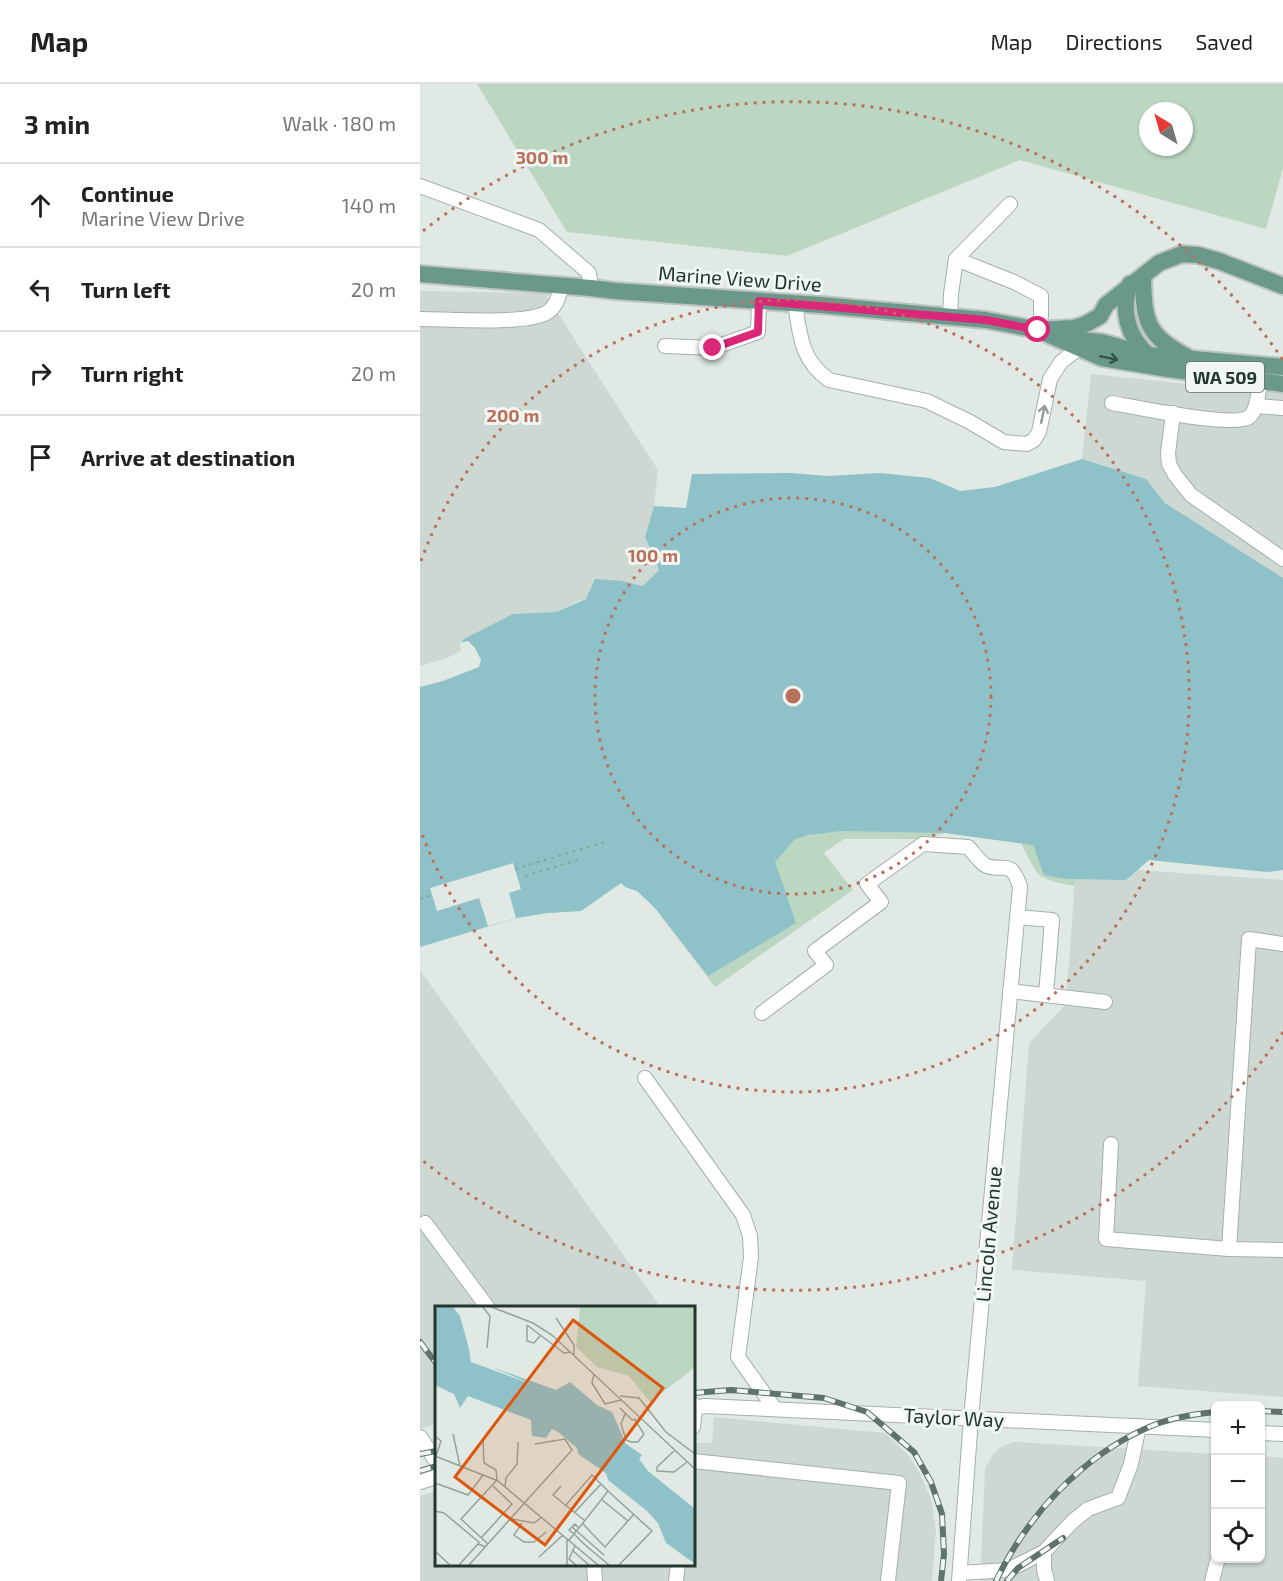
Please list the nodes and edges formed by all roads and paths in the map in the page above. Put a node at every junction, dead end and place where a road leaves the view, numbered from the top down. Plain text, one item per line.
1 (420, 186) edge
2 (1010, 204) dead end
3 (956, 258) junction
4 (420, 274) edge
5 (1139, 284) junction
6 (561, 286) junction
7 (1283, 286) edge
8 (591, 288) junction
9 (759, 301) junction
10 (795, 304) junction
11 (950, 317) junction
12 (420, 319) edge
13 (1126, 322) junction
14 (1038, 330) junction
15 (1054, 339) junction
16 (1101, 342) junction
17 (665, 346) dead end
18 (1079, 348) junction
19 (1148, 355) junction
20 (1192, 359) junction
21 (1283, 367) edge
22 (1168, 369) junction
23 (1260, 382) junction
24 (1283, 384) edge
25 (1112, 404) dead end
26 (1256, 406) junction
27 (1283, 408) edge
28 (1173, 413) junction
29 (1283, 559) edge
30 (604, 842) dead end
31 (578, 860) dead end
32 (515, 869) dead end
33 (544, 870) junction
34 (525, 876) dead end
35 (518, 878) dead end
36 (432, 895) dead end
37 (420, 899) edge
38 (1017, 917) junction
39 (1283, 944) edge
40 (1010, 991) junction
41 (1046, 995) junction
42 (1106, 1002) dead end
43 (762, 1013) dead end
44 (645, 1078) dead end
45 (1111, 1144) dead end
46 (425, 1223) dead end
47 (1229, 1249) junction
48 (1283, 1250) edge
49 (487, 1306) edge
50 (694, 1407) edge
51 (775, 1409) junction
52 (971, 1418) junction
53 (1139, 1426) junction
54 (1211, 1431) edge
55 (1265, 1433) edge
56 (1283, 1434) edge
57 (420, 1437) edge
58 (435, 1460) edge
59 (694, 1461) edge
60 (435, 1477) edge
61 (420, 1482) edge
62 (1044, 1552) junction
63 (1217, 1563) edge
64 (594, 1566) edge
65 (678, 1566) edge
66 (960, 1577) edge
67 (595, 1581) edge
68 (676, 1581) edge
69 (888, 1581) edge
70 (1047, 1581) edge
71 (1212, 1581) edge

1 - 8 street
2 - 3 street
3 - 11 street
3 - 14 street
4 - 6 main road, Marine View Drive / WA 509
5 - 7 main road
5 - 13 main road
5 - 14 main road
5 - 20 main road
6 - 8 main road, Marine View Drive / WA 509
6 - 12 street
8 - 9 main road, Marine View Drive / WA 509
9 - 10 main road, Marine View Drive / WA 509
9 - 17 street
10 - 11 main road, Marine View Drive / WA 509
10 -> 18 street
11 - 14 main road, Marine View Drive / WA 509
13 - 16 main road
13 - 19 main road
14 - 15 main road, Marine View Drive / WA 509
15 - 16 main road, Marine View Drive / WA 509
15 - 18 main road, Marine View Drive / WA 509
16 - 19 main road, Marine View Drive / WA 509
18 -> 22 main road, Marine View Drive / WA 509
19 - 20 main road, Marine View Drive / WA 509
19 - 22 main road
20 - 21 main road, Marine View Drive / WA 509
22 - 23 main road, Marine View Drive / WA 509
23 - 24 main road, Marine View Drive / WA 509
23 - 26 street
25 - 28 street
26 - 27 street
26 - 28 street
28 - 29 street
30 - 32 path
31 - 33 path
33 - 34 path
33 - 35 path
36 - 37 path
38 - 40 street, Lincoln Avenue
38 - 41 street
38 - 43 street, Lincoln Avenue
39 - 47 street
40 - 41 street
40 - 52 street, Lincoln Avenue
41 - 42 street
44 - 51 street
45 - 47 street
46 - 49 street
47 - 48 street
50 - 51 street, Taylor Way
51 - 52 street, Taylor Way
52 - 53 street, Taylor Way
52 - 66 street, Lincoln Avenue
53 - 54 street, Taylor Way
53 - 62 street
55 - 56 street
57 - 58 street
59 - 69 street
60 - 61 street
62 - 66 street
62 - 70 street
63 - 71 street
64 - 67 street
65 - 68 street

